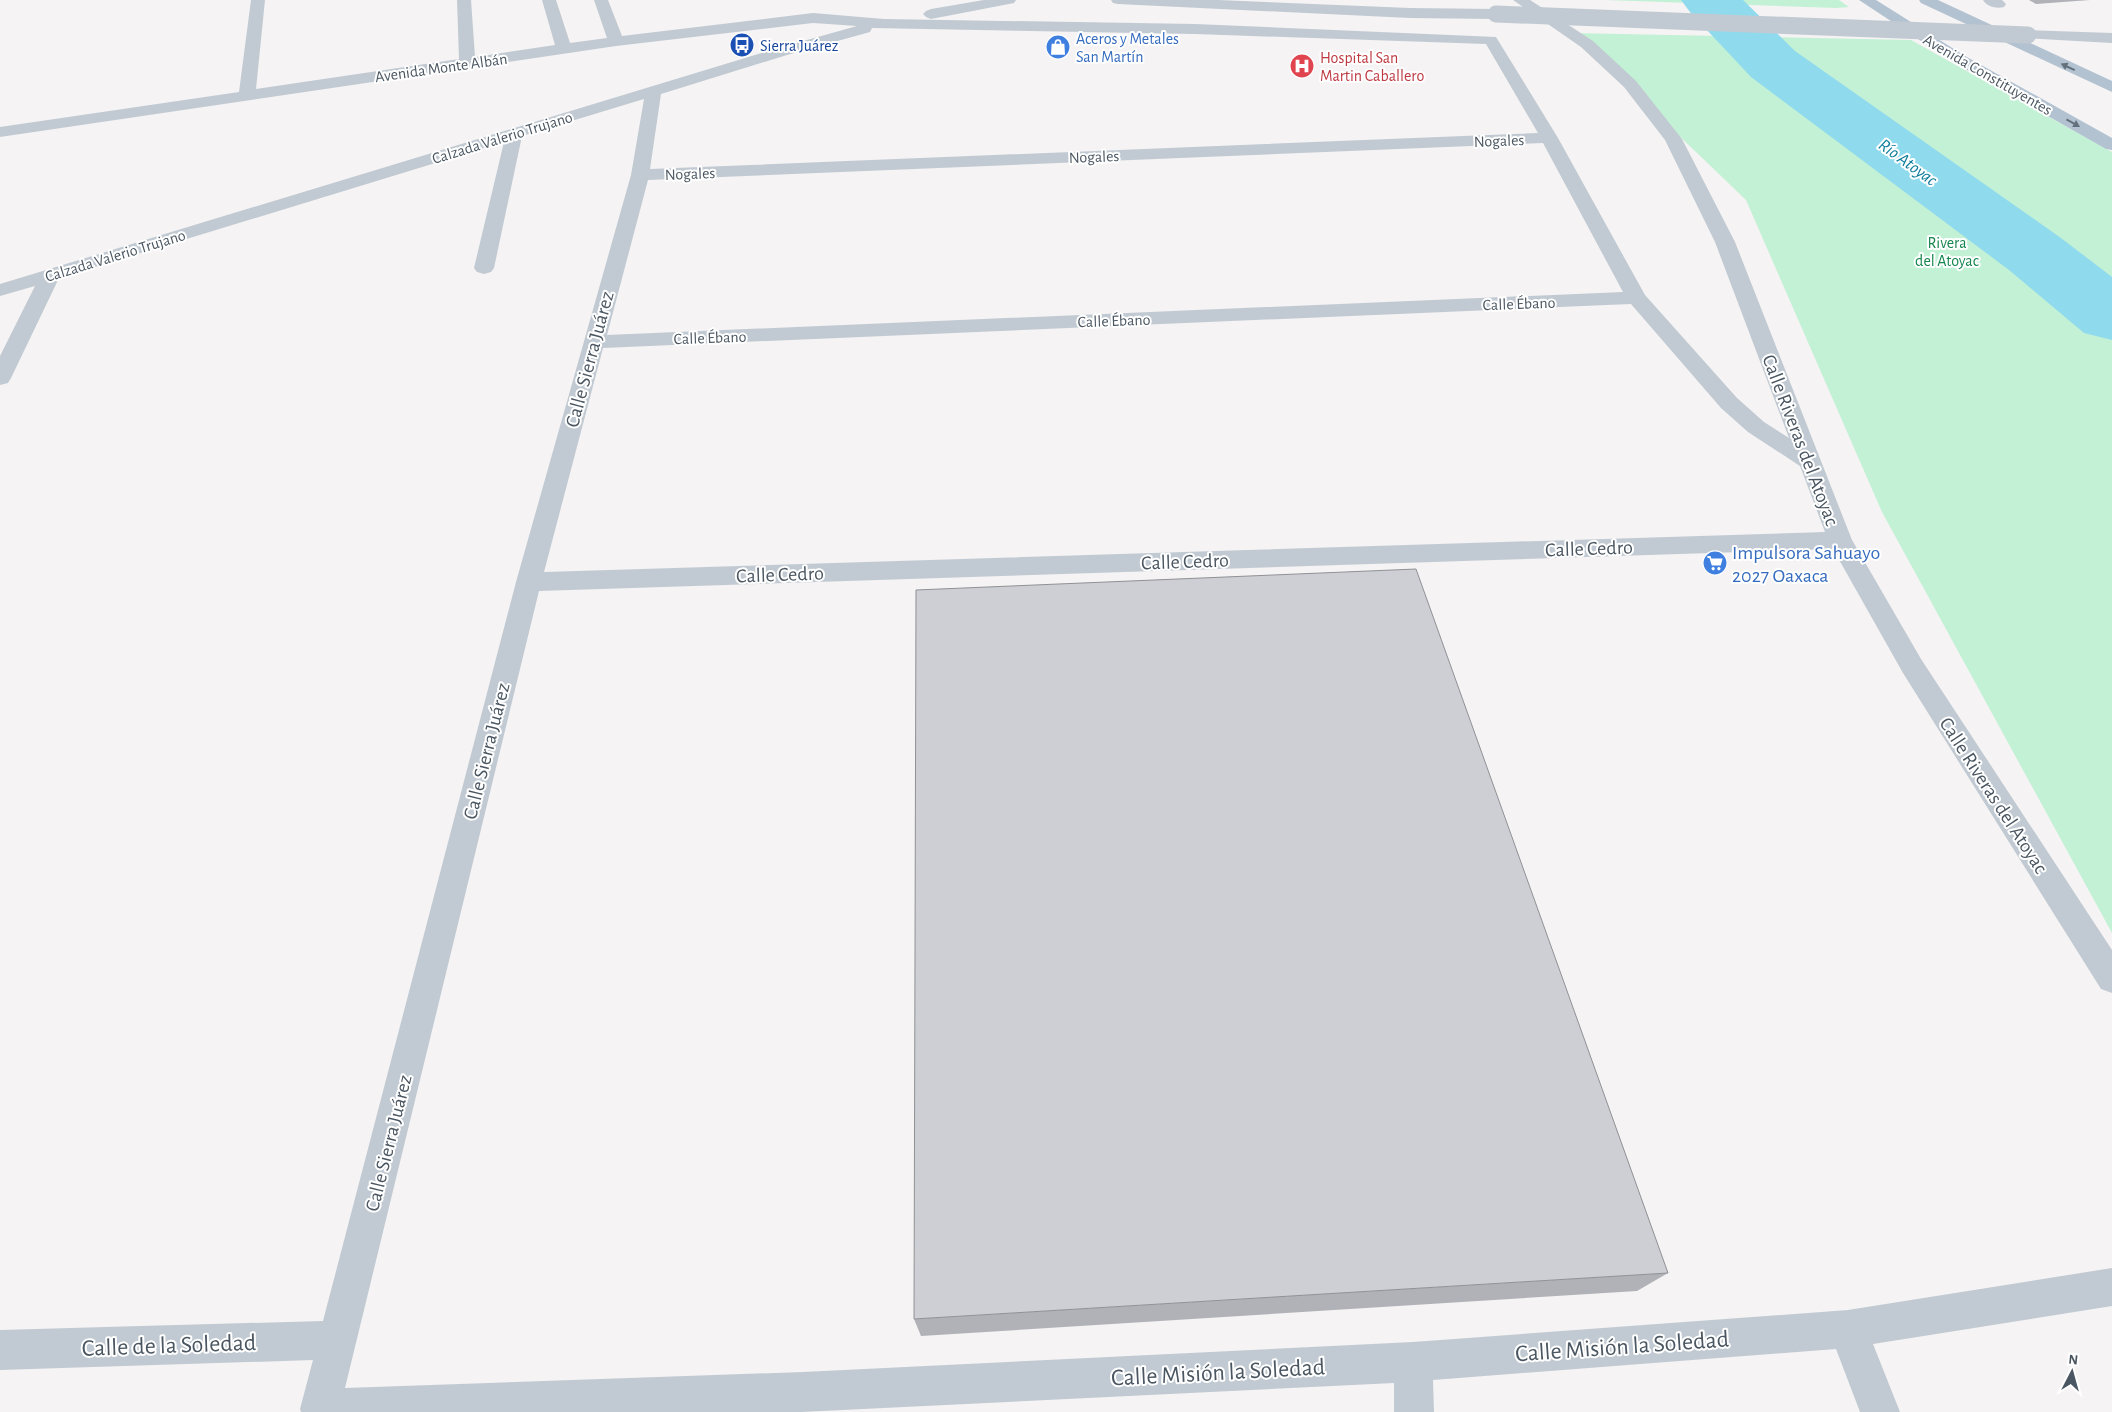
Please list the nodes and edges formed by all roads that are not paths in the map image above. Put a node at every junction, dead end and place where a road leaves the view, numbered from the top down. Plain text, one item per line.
1 (258, 0) edge
2 (464, 0) edge
3 (549, 0) edge
4 (601, 0) edge
5 (1009, 0) edge
6 (1118, 0) edge
7 (1520, 0) edge
8 (1866, 0) edge
9 (1926, 0) edge
10 (884, 24) junction
11 (2112, 38) edge
12 (616, 41) junction
13 (564, 48) junction
14 (467, 63) junction
15 (2112, 87) edge
16 (653, 92) junction
17 (247, 96) junction
18 (0, 132) edge
19 (514, 134) junction
20 (1549, 138) junction
21 (2112, 145) edge
22 (640, 175) junction
23 (484, 268) dead end
24 (51, 274) junction
25 (0, 290) edge
26 (1636, 298) junction
27 (593, 342) junction
28 (0, 378) edge
29 (1809, 461) junction
30 (1840, 540) junction
31 (529, 582) junction
32 (2112, 978) edge
33 (2112, 1287) edge
34 (1848, 1329) junction
35 (338, 1340) junction
36 (0, 1350) edge
37 (1413, 1362) junction
38 (801, 1402) edge
39 (320, 1409) joint
40 (1414, 1412) edge
41 (1880, 1412) edge

1 - 17 street
2 - 14 street
3 - 13 street
4 - 12 street
5 - 10 street, Calzada Valerio Trujano
6 - 11 street, bridge
7 - 29 street, Calle Riveras del Atoyac
8 -> 21 main road, Avenida Constituyentes
15 -> 9 main road, Avenida Constituyentes
10 - 12 street, Avenida Monte Albán
10 - 16 street, Calzada Valerio Trujano
10 - 20 street
12 - 13 street, Avenida Monte Albán
13 - 14 street, Avenida Monte Albán
14 - 17 street, Avenida Monte Albán
16 - 19 street, Calzada Valerio Trujano
16 - 22 street, Calle Sierra Juárez
17 - 18 street, Avenida Monte Albán
19 - 23 street
19 - 24 street, Calzada Valerio Trujano
20 - 22 street, Nogales
20 - 26 street
22 - 27 street, Calle Sierra Juárez
24 - 25 street, Calzada Valerio Trujano
24 - 28 street
26 - 27 street, Calle Ébano
26 - 29 street
27 - 31 street, Calle Sierra Juárez
29 - 30 street, Calle Riveras del Atoyac
30 - 31 street, Calle Cedro
30 - 32 street, Calle Riveras del Atoyac
31 - 35 street, Calle Sierra Juárez
33 - 34 street, Calle Misión la Soledad
34 - 37 street, Calle Misión la Soledad
34 - 41 street
35 - 36 street, Calle de la Soledad
35 - 39 street, Calle Sierra Juárez
37 - 38 street, Calle Misión la Soledad
37 - 40 street
38 - 39 street, Calle Misión la Soledad

